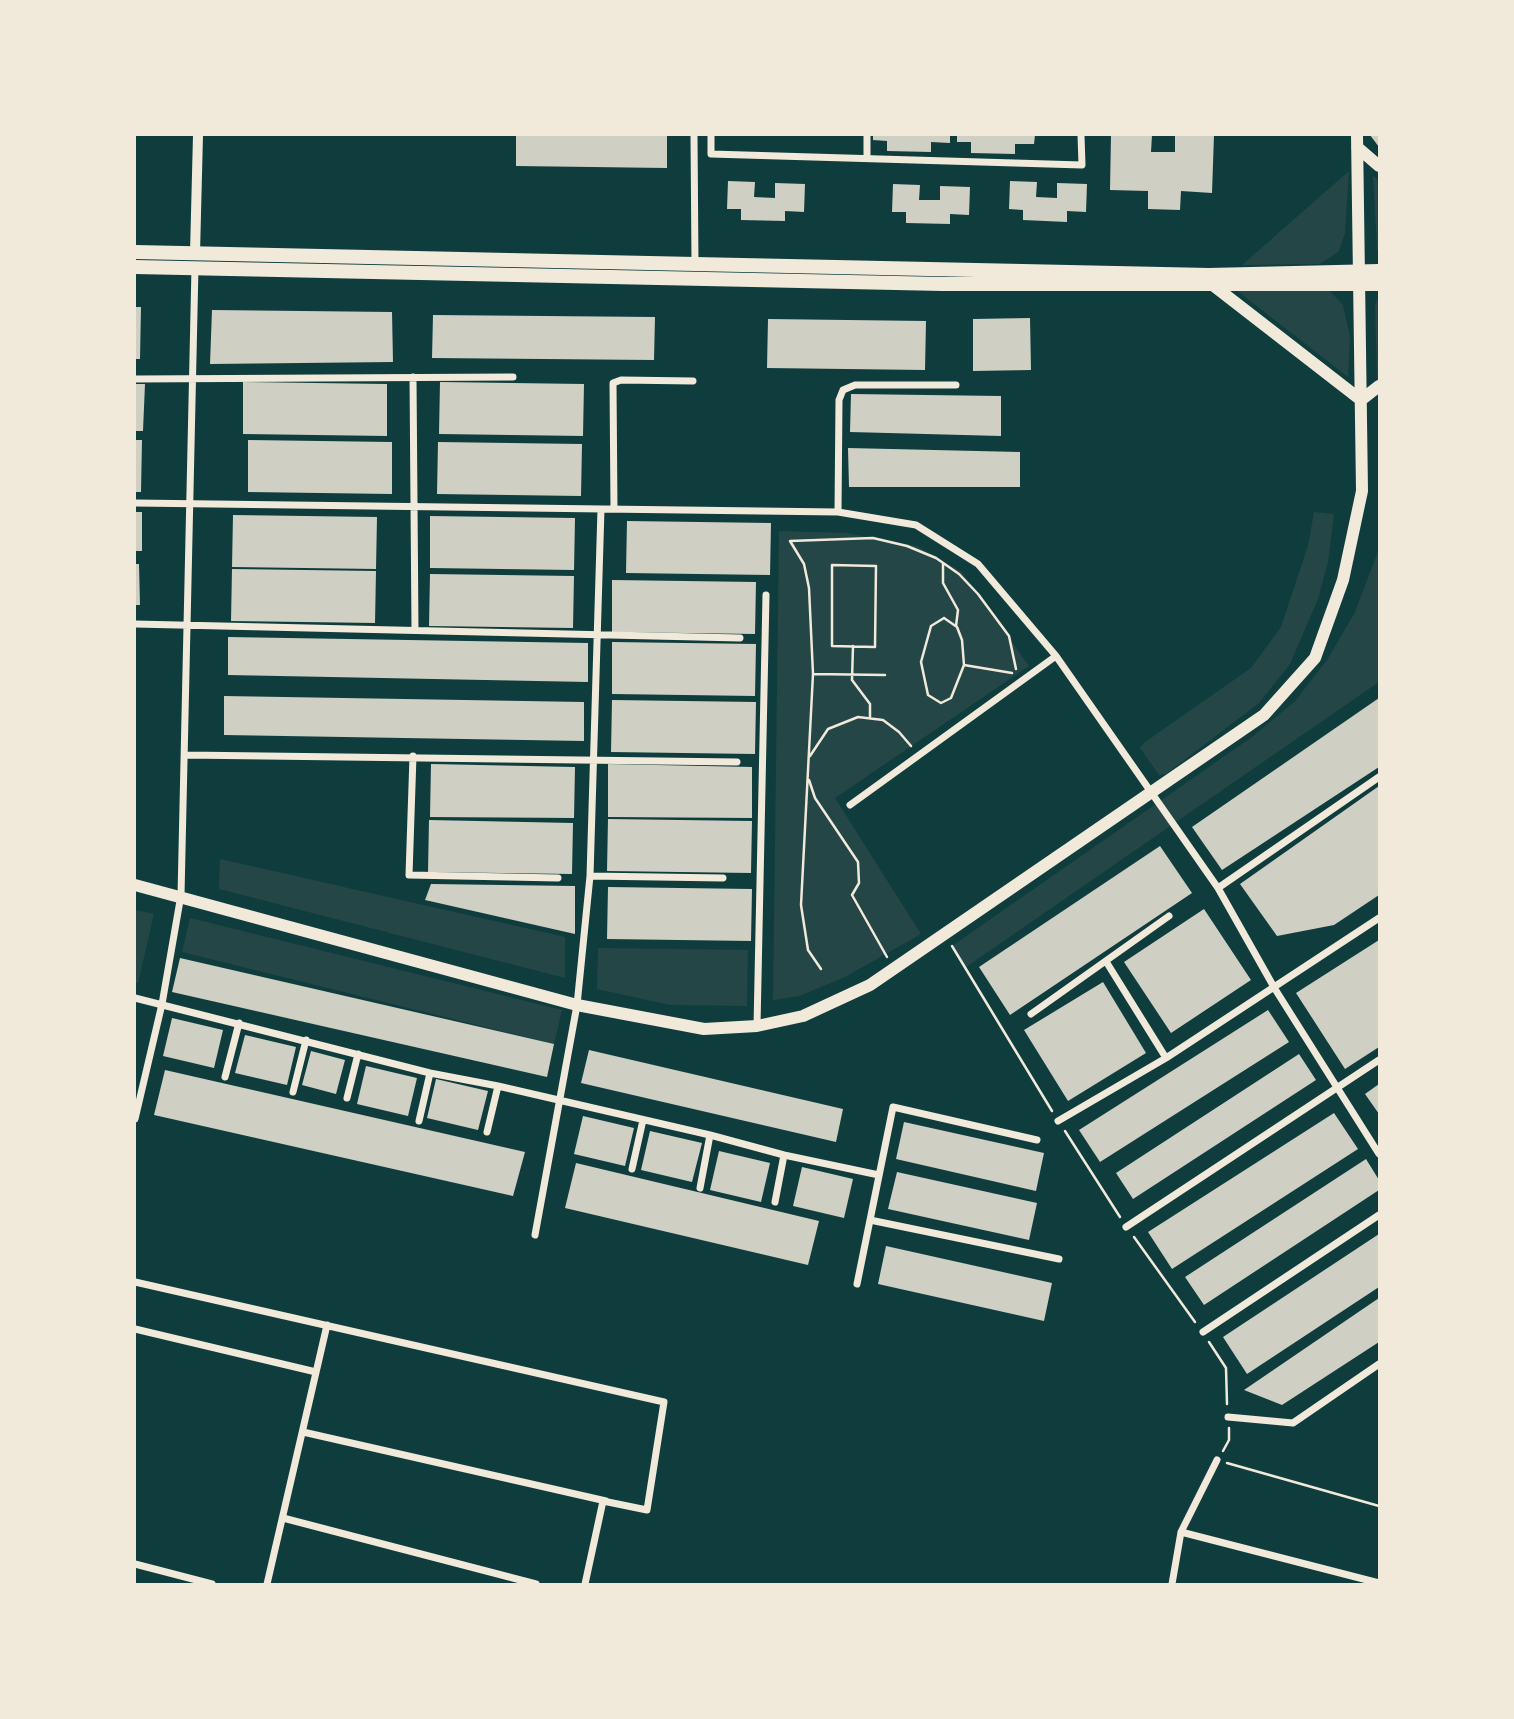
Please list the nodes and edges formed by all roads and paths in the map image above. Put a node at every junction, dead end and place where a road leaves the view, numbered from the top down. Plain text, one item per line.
1 (198, 135) edge
2 (694, 135) edge
3 (711, 135) edge
4 (867, 135) edge
5 (1082, 135) edge
6 (1357, 141) edge
7 (867, 158) junction
8 (1379, 166) edge
9 (135, 252) edge
10 (195, 253) junction
11 (695, 265) junction
12 (135, 267) edge
13 (195, 269) junction
14 (1379, 271) edge
15 (1361, 278) junction
16 (1211, 280) junction
17 (1379, 285) edge
18 (413, 377) junction
19 (513, 377) dead end
20 (135, 379) edge
21 (192, 381) junction
22 (693, 381) dead end
23 (956, 385) dead end
24 (1379, 386) edge
25 (1361, 400) junction
26 (135, 503) edge
27 (190, 503) junction
28 (415, 506) junction
29 (601, 509) junction
30 (614, 509) junction
31 (838, 512) junction
32 (943, 563) junction
33 (766, 595) dead end
34 (135, 624) edge
35 (188, 624) junction
36 (956, 625) junction
37 (415, 630) junction
38 (598, 634) junction
39 (740, 638) dead end
40 (853, 646) junction
41 (1056, 656) junction
42 (964, 665) junction
43 (813, 674) junction
44 (852, 674) junction
45 (885, 675) dead end
46 (870, 717) dead end
47 (186, 755) junction
48 (414, 757) junction
49 (595, 761) junction
50 (737, 762) dead end
51 (1379, 777) edge
52 (1152, 791) junction
53 (850, 804) dead end
54 (590, 876) junction
55 (558, 878) dead end
56 (723, 878) dead end
57 (135, 885) edge
58 (1218, 888) junction
59 (181, 895) junction
60 (1169, 916) dead end
61 (1379, 918) edge
62 (945, 934) junction
63 (1107, 963) junction
64 (821, 969) dead end
65 (1275, 989) junction
66 (135, 998) edge
67 (162, 1004) junction
68 (577, 1005) junction
69 (1031, 1014) dead end
70 (239, 1023) junction
71 (757, 1026) junction
72 (306, 1040) junction
73 (358, 1054) junction
74 (1166, 1058) junction
75 (1379, 1060) edge
76 (430, 1073) junction
77 (225, 1077) dead end
78 (498, 1086) junction
79 (1336, 1090) junction
80 (292, 1092) dead end
81 (347, 1098) dead end
82 (558, 1101) junction
83 (135, 1119) edge
84 (643, 1120) junction
85 (419, 1121) dead end
86 (1058, 1121) junction
87 (487, 1132) dead end
88 (710, 1135) junction
89 (1037, 1140) dead end
90 (1379, 1154) edge
91 (784, 1155) junction
92 (632, 1169) dead end
93 (879, 1175) junction
94 (700, 1188) dead end
95 (775, 1202) dead end
96 (1379, 1214) edge
97 (870, 1220) junction
98 (1126, 1227) junction
99 (535, 1235) dead end
100 (1059, 1259) dead end
101 (135, 1282) edge
102 (857, 1284) dead end
103 (327, 1325) junction
104 (135, 1329) edge
105 (1202, 1332) junction
106 (1379, 1364) edge
107 (316, 1372) junction
108 (1228, 1417) junction
109 (303, 1432) junction
110 (1217, 1460) junction
111 (610, 1502) junction
112 (1379, 1506) edge
113 (283, 1518) junction
114 (1181, 1532) junction
115 (135, 1564) edge
116 (1379, 1583) edge
117 (212, 1584) edge
118 (267, 1584) edge
119 (536, 1584) edge
120 (585, 1584) edge
121 (1171, 1584) edge

1 - 10 street
2 - 11 street
3 - 7 street
4 - 7 street
5 - 7 street
6 - 8 main road
6 - 15 main road
9 - 10 main road
10 - 11 main road
10 - 13 street
11 - 16 main road
12 - 13 main road
13 - 16 main road
13 - 21 street
14 - 15 main road
15 - 16 main road
15 - 17 main road
15 - 25 main road
16 - 25 main road
18 - 19 street
18 - 21 street
18 - 28 street
20 - 21 street
21 - 27 street
22 - 30 street
23 - 31 street
24 - 25 main road
25 - 52 main road
26 - 27 street
27 - 28 street
27 - 35 street
28 - 29 street
28 - 37 street
29 - 30 street
29 - 38 street
30 - 31 street
31 - 41 street
32 - 36 path
32 - 42 path
32 - 43 path
33 - 71 street
34 - 35 street
35 - 37 street
35 - 47 street
36 - 42 path
36 - 42 path
37 - 38 street
38 - 39 street
38 - 49 street
40 - 40 path
40 - 44 path
41 - 52 street
41 - 53 street
43 - 44 path
43 - 64 path
44 - 45 path
44 - 46 path
47 - 48 street
47 - 59 street
48 - 49 street
48 - 55 street
49 - 50 street
49 - 54 street
51 - 58 street
52 - 58 street
52 - 62 main road
54 - 56 street
54 - 68 street
57 - 59 main road
58 - 65 street
59 - 67 street
59 - 68 main road
60 - 63 street
61 - 65 street
62 - 71 main road
62 - 86 path
63 - 69 street
63 - 74 street
65 - 74 street
65 - 79 street
66 - 67 street
67 - 70 street
67 - 83 street
68 - 71 main road
68 - 82 street
70 - 72 street
70 - 77 street
72 - 73 street
72 - 80 street
73 - 76 street
73 - 81 street
74 - 86 street
75 - 79 street
76 - 78 street
76 - 85 street
78 - 82 street
78 - 87 street
79 - 90 street
79 - 98 street
82 - 84 street
82 - 99 street
84 - 88 street
84 - 92 street
86 - 98 path
88 - 91 street
88 - 94 street
89 - 93 street
91 - 93 street
91 - 95 street
93 - 97 street
96 - 105 street
97 - 100 street
97 - 102 street
98 - 105 path
101 - 103 street
103 - 107 street
103 - 111 street
104 - 107 street
105 - 108 path
106 - 108 street
107 - 109 street
108 - 110 path
109 - 111 street
109 - 113 street
110 - 112 path
110 - 114 street
111 - 120 street
113 - 118 street
113 - 119 street
114 - 116 street
114 - 121 street
115 - 117 street

